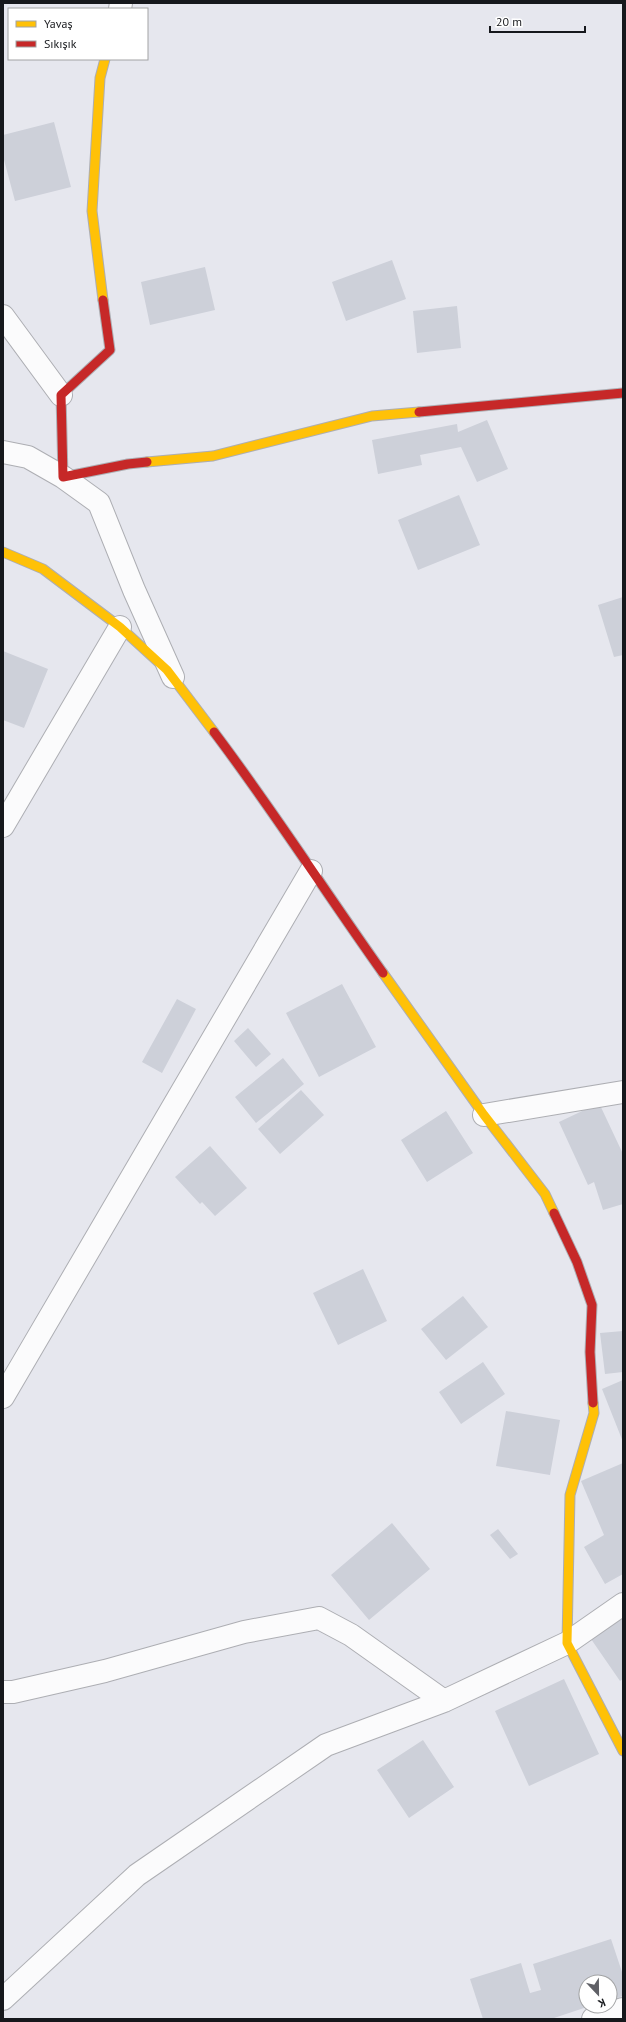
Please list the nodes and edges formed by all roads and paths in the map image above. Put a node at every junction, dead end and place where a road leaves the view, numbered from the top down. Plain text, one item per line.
1 (105, 60) edge
2 (3, 316) edge
3 (623, 393) edge
4 (61, 395) junction
5 (3, 452) edge
6 (63, 477) junction
7 (3, 552) edge
8 (120, 626) junction
9 (173, 678) junction
10 (3, 826) edge
11 (311, 871) junction
12 (623, 1092) edge
13 (484, 1115) junction
14 (3, 1397) edge
15 (623, 1604) edge
16 (567, 1643) junction
17 (3, 1692) edge
18 (444, 1701) junction
19 (623, 1751) edge
20 (3, 1999) edge
21 (623, 2009) edge
22 (594, 2019) edge

1 - 4 street
2 - 4 street
3 - 6 street
4 - 6 street
5 - 6 street
6 - 9 street
7 - 8 street
8 - 9 street
8 - 10 street
9 - 11 street
11 - 13 street
11 - 14 street
12 - 13 street
13 - 16 street
15 - 16 street
16 - 18 street
16 - 19 street
17 - 18 street
18 - 20 street
21 - 22 street

